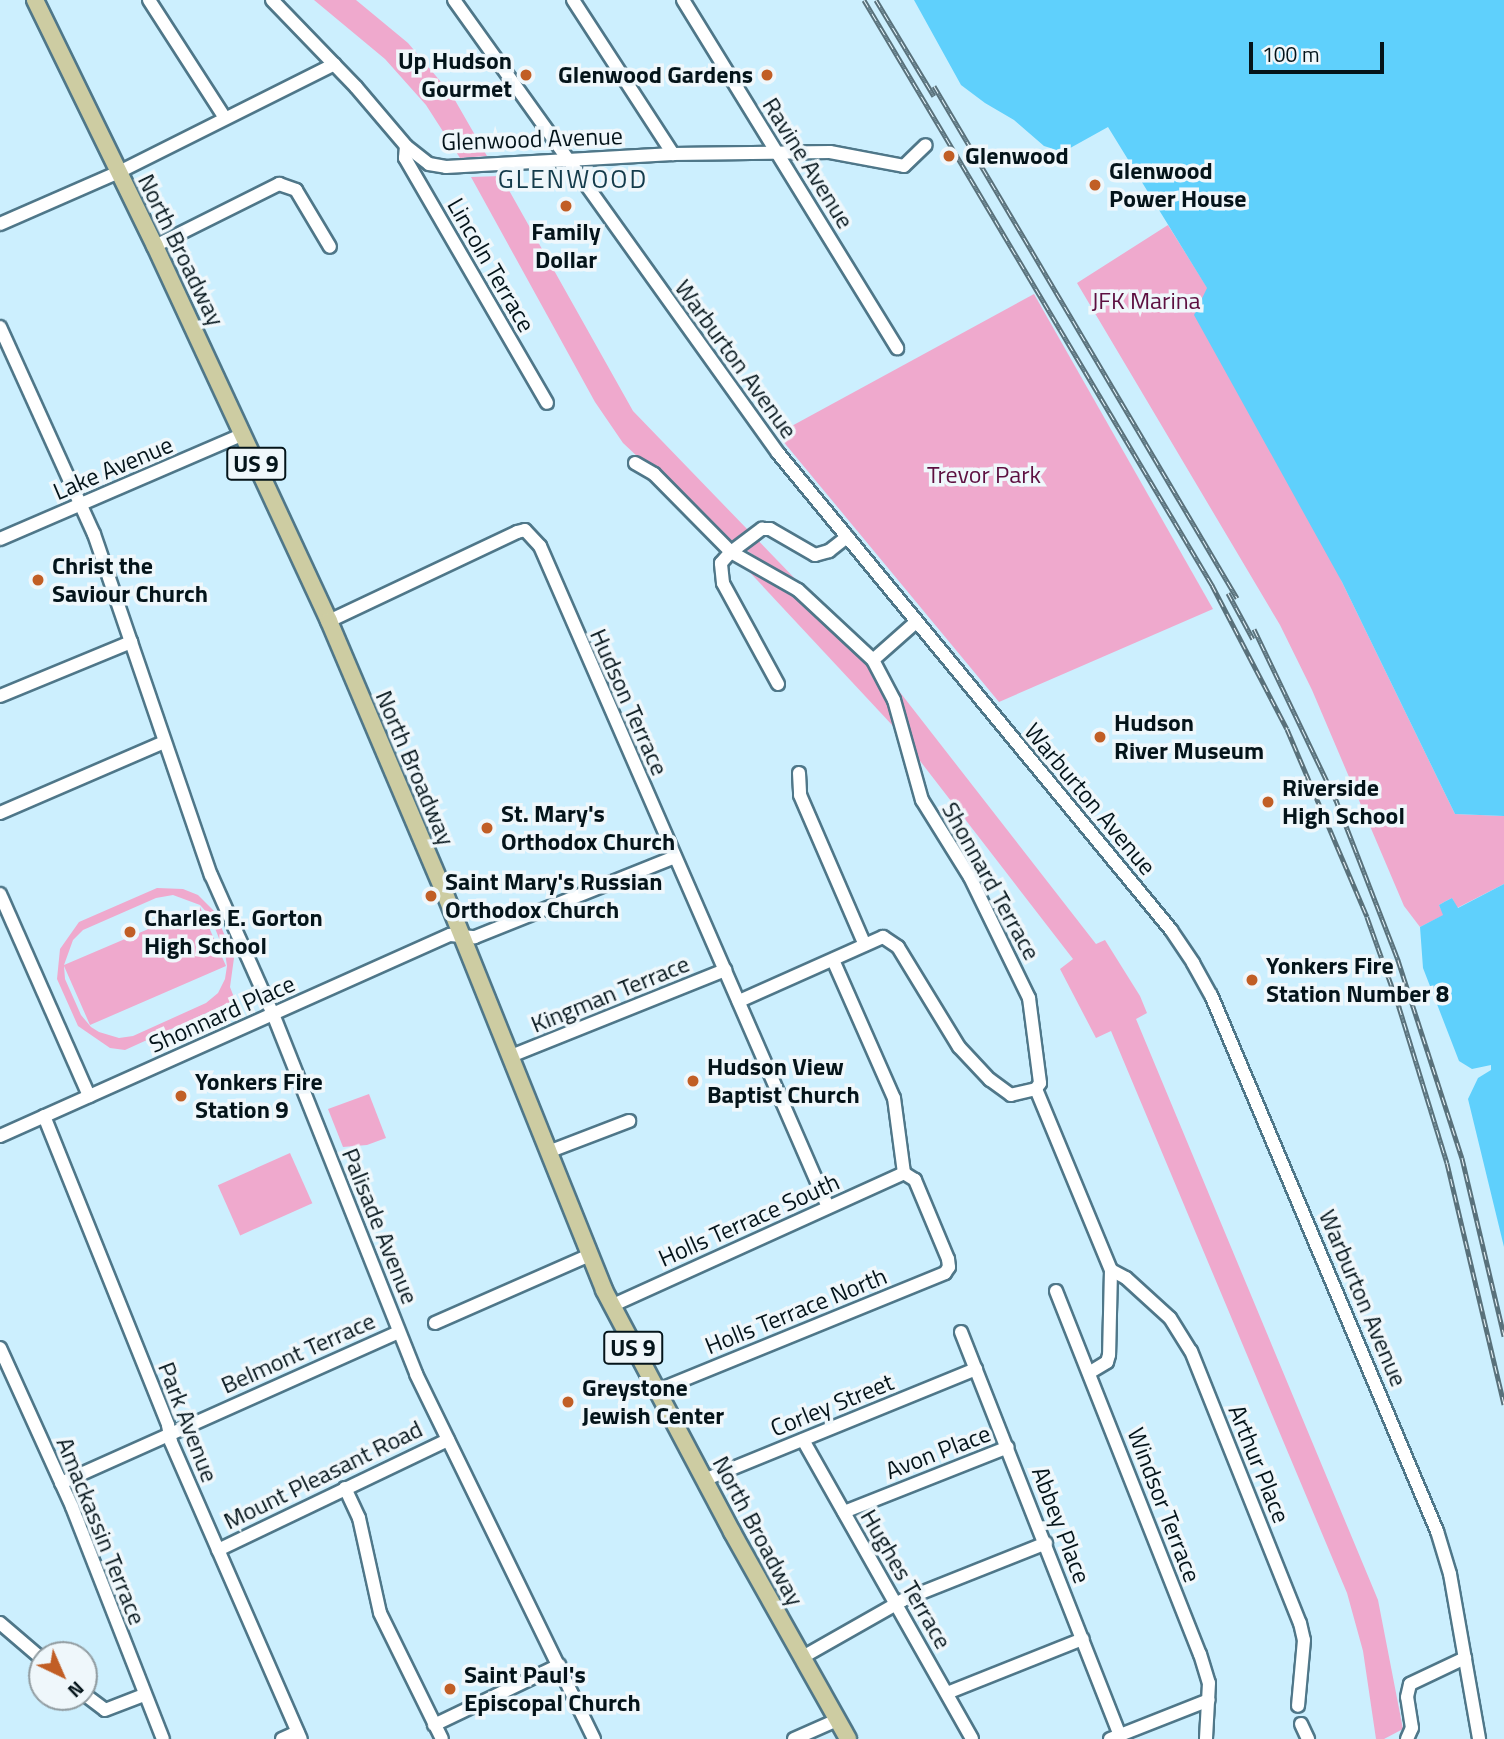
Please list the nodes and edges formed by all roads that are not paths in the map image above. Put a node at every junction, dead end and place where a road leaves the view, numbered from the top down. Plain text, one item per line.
1 (35, 0) edge
2 (149, 0) edge
3 (272, 0) edge
4 (454, 0) edge
5 (573, 0) edge
6 (683, 0) edge
7 (335, 64) junction
8 (225, 118) junction
9 (926, 145) dead end
10 (406, 146) junction
11 (673, 154) junction
12 (777, 154) junction
13 (569, 160) junction
14 (118, 173) junction
15 (0, 224) edge
16 (155, 246) junction
17 (330, 247) dead end
18 (0, 327) edge
19 (897, 348) dead end
20 (547, 403) dead end
21 (242, 435) junction
22 (635, 463) dead end
23 (81, 504) junction
24 (847, 537) junction
25 (0, 539) edge
26 (731, 552) junction
27 (328, 621) junction
28 (916, 622) junction
29 (131, 642) junction
30 (873, 660) junction
31 (778, 684) dead end
32 (0, 696) edge
33 (164, 742) junction
34 (799, 773) dead end
35 (0, 813) edge
36 (675, 857) junction
37 (0, 894) edge
38 (462, 936) junction
39 (865, 945) junction
40 (833, 960) junction
41 (725, 970) junction
42 (738, 1001) junction
43 (273, 1014) junction
44 (511, 1056) junction
45 (1036, 1089) junction
46 (89, 1096) junction
47 (44, 1116) junction
48 (629, 1121) dead end
49 (0, 1136) edge
50 (548, 1152) junction
51 (904, 1173) junction
52 (828, 1207) junction
53 (590, 1255) junction
54 (1111, 1270) junction
55 (1056, 1291) dead end
56 (611, 1306) junction
57 (435, 1323) dead end
58 (400, 1332) junction
59 (961, 1332) dead end
60 (0, 1348) edge
61 (976, 1368) junction
62 (1089, 1373) junction
63 (656, 1391) junction
64 (170, 1433) junction
65 (448, 1440) junction
66 (803, 1440) junction
67 (1008, 1447) junction
68 (704, 1480) junction
69 (61, 1483) junction
70 (345, 1488) junction
71 (844, 1512) junction
72 (1046, 1543) junction
73 (218, 1550) junction
74 (896, 1604) junction
75 (0, 1623) edge
76 (1083, 1639) junction
77 (28, 1647) edge
78 (801, 1658) junction
79 (1465, 1658) junction
80 (559, 1665) junction
81 (947, 1693) junction
82 (144, 1695) junction
83 (1209, 1700) junction
84 (98, 1704) edge
85 (1298, 1706) dead end
86 (837, 1720) junction
87 (1301, 1724) dead end
88 (434, 1725) junction
89 (299, 1736) edge
90 (1115, 1737) edge
91 (163, 1739) edge
92 (282, 1739) edge
93 (442, 1739) edge
94 (594, 1739) edge
95 (794, 1739) edge
96 (848, 1739) edge
97 (972, 1739) edge
98 (1206, 1739) edge
99 (1308, 1739) edge
100 (1407, 1739) edge
101 (1479, 1739) edge

1 - 14 main road, North Broadway / US 9
2 - 8 street
3 - 7 street, Glenwood Avenue
4 - 13 street, Warburton Avenue
5 - 11 street
6 - 12 street, Ravine Avenue
7 - 8 street
7 - 10 street, Glenwood Avenue
8 - 14 street
9 - 12 street, Glenwood Avenue
10 - 13 street, Glenwood Avenue
10 - 20 street, Lincoln Terrace
11 - 12 street, Glenwood Avenue
11 - 13 street, Glenwood Avenue
12 - 19 street, Ravine Avenue
13 - 24 street, Warburton Avenue
14 - 15 street
14 - 16 main road, North Broadway / US 9
16 - 17 street
16 - 21 main road, North Broadway / US 9
18 - 23 street, Palisade Avenue
21 - 23 street, Lake Avenue
21 - 27 main road, North Broadway / US 9
22 - 26 street, Shonnard Terrace
23 - 25 street, Lake Avenue
23 - 29 street, Palisade Avenue
24 - 26 street
24 - 28 street, Warburton Avenue
26 - 30 street, Shonnard Terrace
26 - 31 street
27 - 36 street, Hudson Terrace
27 - 38 main road, North Broadway / US 9
28 - 30 street
28 - 79 street, Warburton Avenue
29 - 32 street
29 - 33 street, Palisade Avenue
30 - 45 street, Shonnard Terrace
33 - 35 street
33 - 43 street, Palisade Avenue
34 - 39 street
36 - 38 street, Shonnard Place
36 - 41 street, Hudson Terrace
37 - 46 street
38 - 43 street, Shonnard Place
38 - 44 main road, North Broadway / US 9
39 - 40 street
39 - 45 street
40 - 42 street
40 - 51 street
41 - 42 street, Hudson Terrace
41 - 44 street, Kingman Terrace
42 - 52 street, Hudson Terrace
43 - 46 street, Shonnard Place
43 - 58 street, Palisade Avenue
44 - 50 main road, North Broadway / US 9
45 - 54 street
46 - 47 street, Shonnard Place
47 - 49 street, Shonnard Place
47 - 64 street, Park Avenue
48 - 50 street
50 - 53 main road, North Broadway / US 9
51 - 52 street, Holls Terrace South
51 - 63 street, Holls Terrace North
52 - 56 street, Holls Terrace South
53 - 56 main road, North Broadway / US 9
53 - 57 street
54 - 62 street
54 - 85 street, Arthur Place
55 - 62 street, Windsor Terrace
56 - 63 main road, North Broadway / US 9
58 - 64 street, Belmont Terrace
58 - 65 street, Palisade Avenue
59 - 61 street, Abbey Place
60 - 69 street, Amackassin Terrace
61 - 66 street, Corley Street
61 - 67 street, Abbey Place
62 - 83 street, Windsor Terrace
63 - 68 main road, North Broadway / US 9
64 - 69 street, Belmont Terrace
64 - 73 street, Park Avenue
65 - 70 street, Mount Pleasant Road
65 - 80 street, Palisade Avenue
66 - 68 street, Corley Street
66 - 71 street, Hughes Terrace
67 - 71 street, Avon Place
67 - 72 street, Abbey Place
68 - 78 main road, North Broadway / US 9
69 - 82 street, Amackassin Terrace
70 - 73 street, Mount Pleasant Road
70 - 88 street
71 - 74 street, Hughes Terrace
72 - 74 street
72 - 76 street, Abbey Place
73 - 89 street, Park Avenue
74 - 78 street
74 - 81 street, Hughes Terrace
75 - 77 street
76 - 81 street
76 - 90 street, Abbey Place
78 - 86 main road, North Broadway / US 9
79 - 100 street
79 - 101 street, Warburton Avenue
80 - 88 street
80 - 94 street, Palisade Avenue
81 - 97 street, Hughes Terrace
82 - 84 street
82 - 91 street, Amackassin Terrace
83 - 90 street
83 - 98 street, Windsor Terrace
86 - 95 street
86 - 96 main road, North Broadway / US 9
87 - 99 street
88 - 93 street
89 - 92 street

